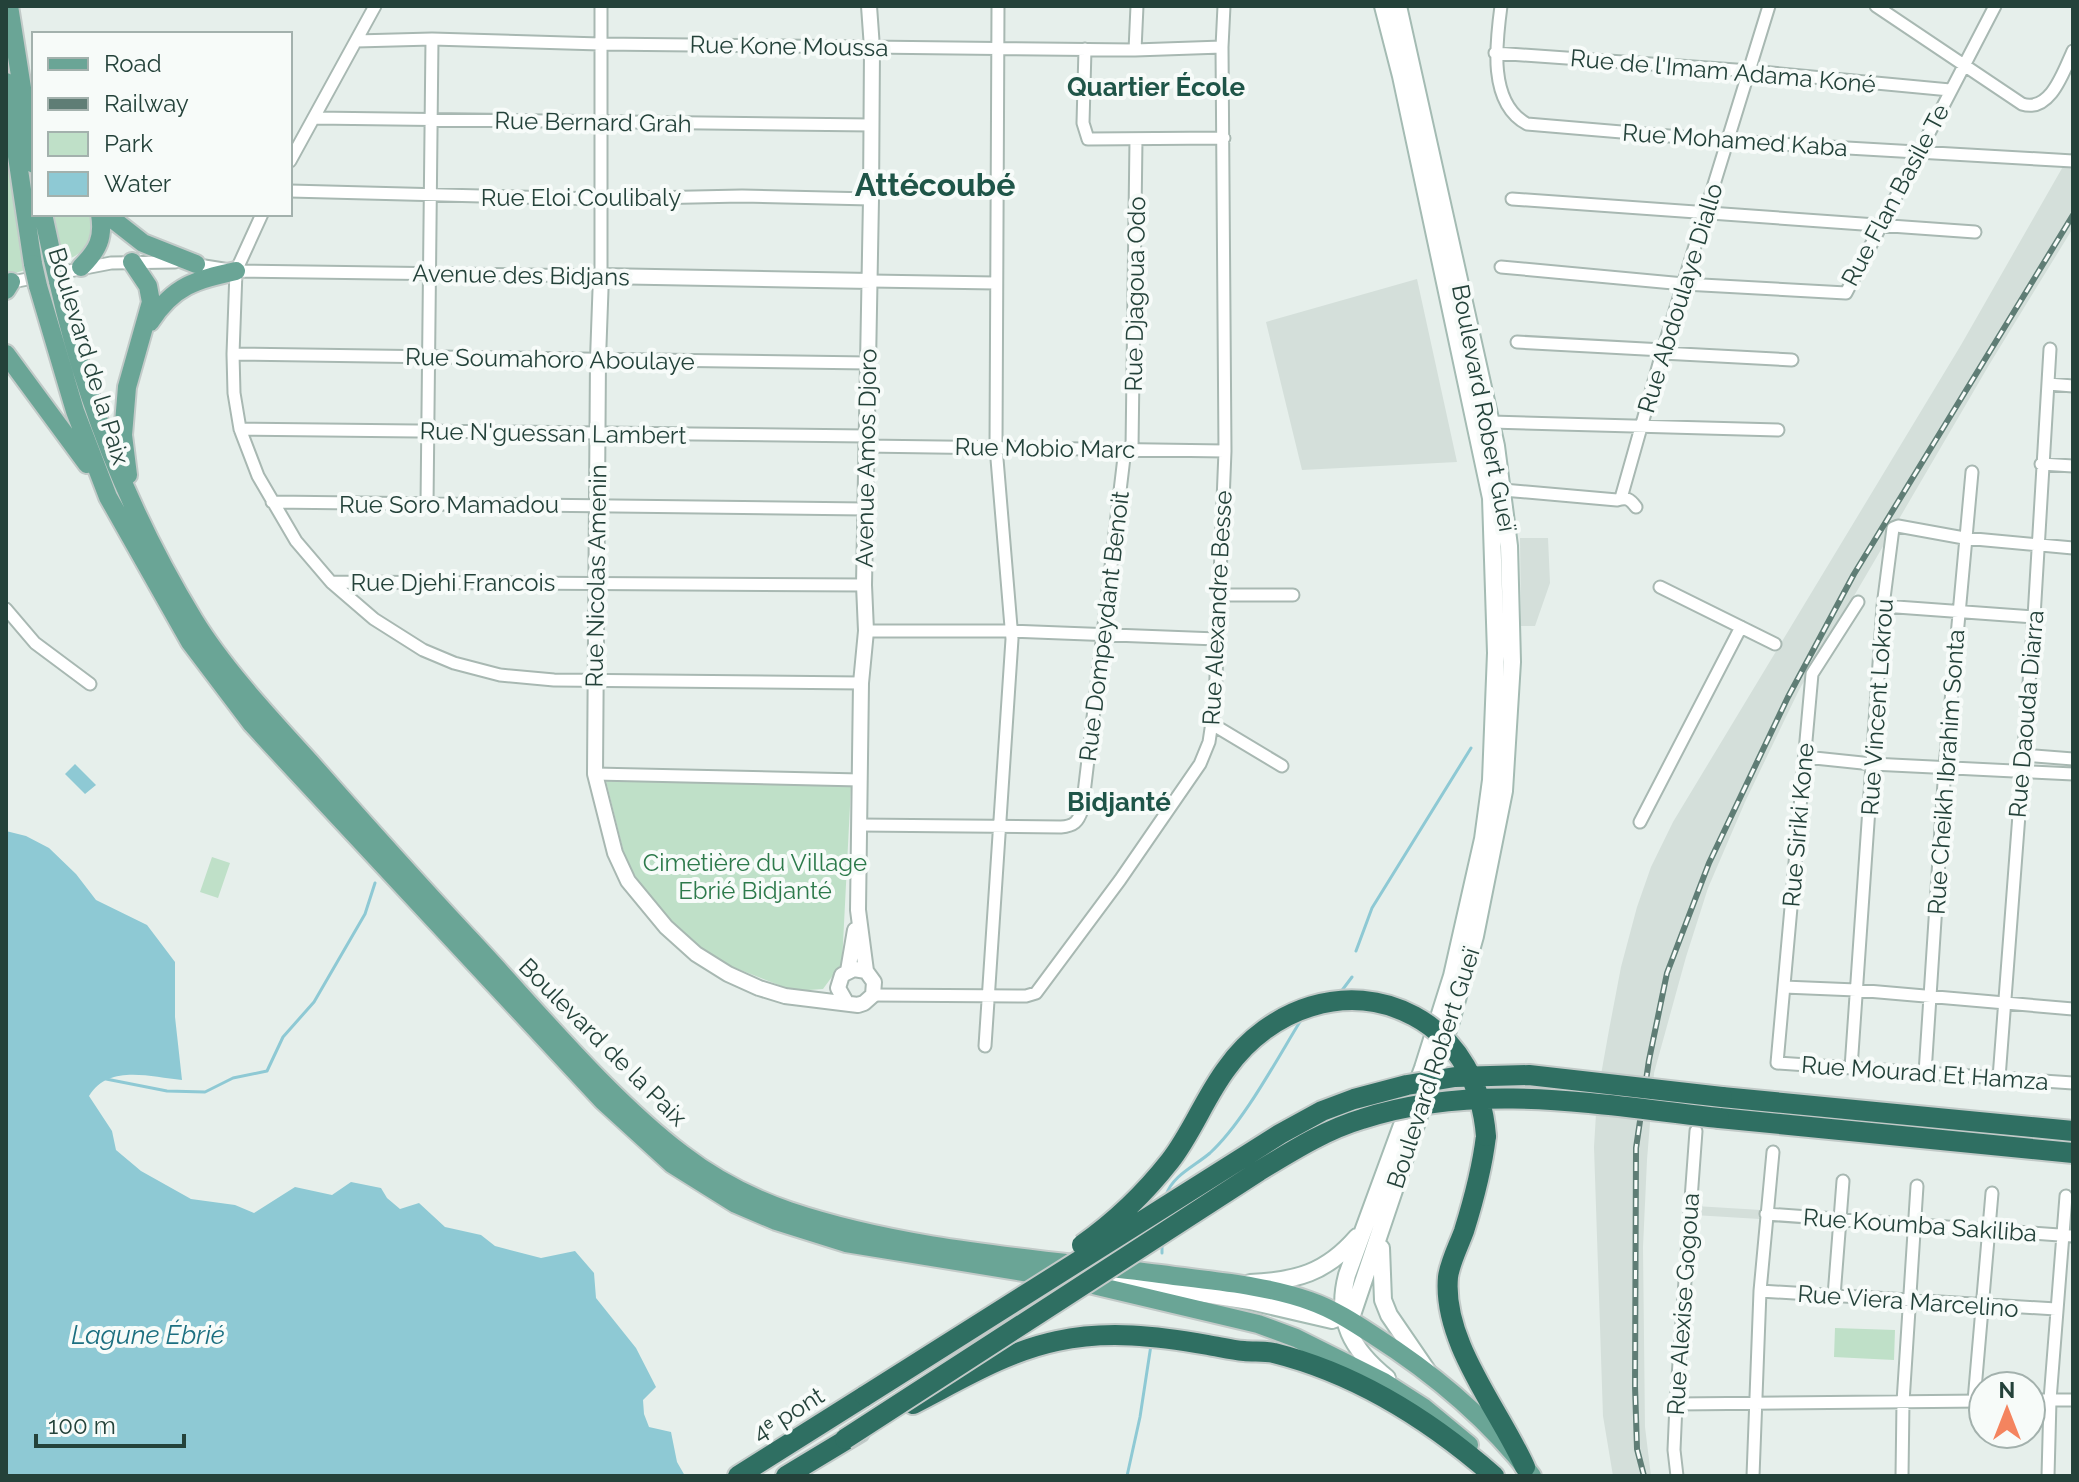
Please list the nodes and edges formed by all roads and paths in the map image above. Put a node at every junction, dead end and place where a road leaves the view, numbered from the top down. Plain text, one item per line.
1 (9, 6) edge
2 (375, 6) edge
3 (601, 6) edge
4 (869, 6) edge
5 (998, 6) edge
6 (1137, 6) edge
7 (1224, 6) edge
8 (1383, 6) edge
9 (1398, 6) edge
10 (1501, 6) edge
11 (1769, 6) edge
12 (1876, 6) edge
13 (1995, 6) edge
14 (432, 39) junction
15 (356, 41) junction
16 (600, 44) junction
17 (997, 47) junction
18 (1222, 47) junction
19 (872, 48) junction
20 (1085, 49) junction
21 (1135, 50) junction
22 (2073, 51) edge
23 (1495, 53) junction
24 (1964, 64) junction
25 (1750, 71) junction
26 (12, 78) edge
27 (1950, 90) junction
28 (32, 100) edge
29 (314, 118) junction
30 (430, 120) junction
31 (600, 122) junction
32 (871, 125) junction
33 (1224, 138) junction
34 (1136, 139) junction
35 (1728, 141) junction
36 (1921, 152) junction
37 (32, 156) edge
38 (292, 157) edge
39 (2073, 161) edge
40 (292, 191) edge
41 (32, 193) edge
42 (429, 195) junction
43 (599, 199) junction
44 (871, 199) junction
45 (1512, 199) dead end
46 (1706, 211) junction
47 (36, 216) edge
48 (43, 216) edge
49 (103, 216) edge
50 (106, 216) edge
51 (261, 216) edge
52 (1883, 225) junction
53 (1975, 232) dead end
54 (132, 262) junction
55 (196, 264) junction
56 (81, 267) junction
57 (1501, 267) dead end
58 (236, 271) junction
59 (46, 273) junction
60 (429, 274) junction
61 (601, 276) junction
62 (871, 281) junction
63 (995, 283) junction
64 (1684, 284) junction
65 (8, 285) edge
66 (145, 331) junction
67 (1517, 342) dead end
68 (2050, 349) dead end
69 (1663, 351) junction
70 (6, 354) edge
71 (233, 354) junction
72 (428, 358) junction
73 (598, 359) junction
74 (1792, 360) dead end
75 (868, 363) junction
76 (2048, 384) junction
77 (2073, 386) edge
78 (1491, 422) junction
79 (1642, 426) junction
80 (240, 429) junction
81 (1778, 430) dead end
82 (427, 432) junction
83 (598, 434) junction
84 (866, 441) junction
85 (996, 447) junction
86 (1129, 449) junction
87 (1225, 451) junction
88 (2041, 464) junction
89 (2073, 466) edge
90 (1972, 472) dead end
91 (1503, 490) junction
92 (108, 497) junction
93 (1621, 498) junction
94 (272, 502) junction
95 (427, 505) junction
96 (597, 505) junction
97 (1636, 507) dead end
98 (865, 509) junction
99 (136, 517) junction
100 (1964, 538) junction
101 (2038, 545) junction
102 (2073, 548) edge
103 (331, 582) junction
104 (598, 583) junction
105 (864, 585) junction
106 (1660, 587) dead end
107 (1219, 595) junction
108 (1293, 595) dead end
109 (1858, 602) dead end
110 (1883, 606) junction
111 (6, 609) edge
112 (1958, 612) junction
113 (2034, 617) junction
114 (1741, 627) junction
115 (866, 631) junction
116 (1012, 631) junction
117 (1104, 634) junction
118 (1217, 639) junction
119 (1775, 644) dead end
120 (595, 678) junction
121 (861, 683) junction
122 (90, 684) dead end
123 (1212, 724) junction
124 (2022, 755) junction
125 (1805, 757) junction
126 (2073, 759) edge
127 (1872, 764) junction
128 (1282, 766) dead end
129 (1945, 767) junction
130 (2021, 771) junction
131 (595, 774) junction
132 (2073, 774) edge
133 (860, 780) junction
134 (1640, 822) dead end
135 (859, 825) junction
136 (1000, 825) junction
137 (858, 910) junction
138 (848, 971) junction
139 (866, 971) junction
140 (1784, 987) junction
141 (1856, 990) junction
142 (873, 995) junction
143 (988, 995) junction
144 (1931, 997) junction
145 (846, 1002) junction
146 (2004, 1003) junction
147 (2073, 1009) edge
148 (985, 1046) dead end
149 (1777, 1063) joint
150 (1851, 1068) junction
151 (1925, 1073) junction
152 (1999, 1078) junction
153 (2073, 1083) edge
154 (1720, 1108) junction
155 (1696, 1131) dead end
156 (2073, 1131) edge
157 (1773, 1152) dead end
158 (2073, 1153) edge
159 (1843, 1181) dead end
160 (1917, 1186) dead end
161 (1992, 1193) dead end
162 (2066, 1196) dead end
163 (1766, 1214) junction
164 (1839, 1219) junction
165 (1914, 1226) junction
166 (1373, 1229) junction
167 (1989, 1231) junction
168 (2068, 1236) edge
169 (1072, 1280) junction
170 (1230, 1283) junction
171 (1760, 1291) junction
172 (1834, 1296) junction
173 (1909, 1302) junction
174 (1983, 1306) junction
175 (2056, 1309) junction
176 (1344, 1317) junction
177 (1980, 1370) edge
178 (1429, 1373) junction
179 (865, 1396) junction
180 (2050, 1400) junction
181 (2073, 1400) edge
182 (1967, 1401) edge
183 (1903, 1402) junction
184 (1755, 1403) junction
185 (1676, 1404) junction
186 (1423, 1407) junction
187 (845, 1439) junction
188 (1528, 1472) edge
189 (738, 1476) edge
190 (786, 1476) edge
191 (1496, 1476) edge
192 (1677, 1476) edge
193 (1753, 1476) edge
194 (1902, 1476) edge
195 (2048, 1476) edge

1 - 26 main road, Boulevard de la Paix
2 - 15 street
3 - 16 street, Rue Nicolas Amenin
4 - 19 street, Avenue Amos Djoro
5 - 17 street
6 - 21 street
7 - 18 street, Rue Alexandre Besse
8 - 166 main road, Boulevard Robert Gueï
9 - 78 main road, Boulevard Robert Gueï
10 - 23 street, Rue Mohamed Kaba
11 - 25 street, Rue Abdoulaye Diallo
12 - 24 street
13 - 24 street, Rue Flan Basile Te
14 - 15 street, Rue Kone Moussa
14 - 16 street, Rue Kone Moussa
14 - 30 street
15 - 29 street
16 - 19 street, Rue Kone Moussa
16 - 31 street, Rue Nicolas Amenin
17 - 19 street, Rue Kone Moussa
17 - 20 street, Rue Kone Moussa
17 - 63 street
18 - 21 street, Rue Kone Moussa
18 - 33 street, Rue Alexandre Besse
19 - 32 street, Avenue Amos Djoro
20 - 21 street, Rue Kone Moussa
20 - 34 street
22 - 24 street
23 - 25 street, Rue de l'Imam Adama Koné
23 - 35 street, Rue Mohamed Kaba
24 - 27 street, Rue Flan Basile Te
25 - 27 street, Rue de l'Imam Adama Koné
25 - 35 street, Rue Abdoulaye Diallo
26 - 28 main road
26 - 37 main road, Boulevard de la Paix
26 - 41 main road, Boulevard de la Paix
27 - 36 street, Rue Flan Basile Te
29 - 30 street, Rue Bernard Grah
29 - 38 street
30 - 31 street, Rue Bernard Grah
30 - 42 street
31 - 32 street, Rue Bernard Grah
31 - 43 street, Rue Nicolas Amenin
32 - 44 street, Avenue Amos Djoro
33 - 34 street
33 - 87 street, Rue Alexandre Besse
34 - 86 street, Rue Djagoua Odo
35 - 36 street, Rue Mohamed Kaba
35 - 46 street, Rue Abdoulaye Diallo
36 - 39 street, Rue Mohamed Kaba
36 - 52 street, Rue Flan Basile Te
40 - 42 street, Rue Eloi Coulibaly
42 - 43 street, Rue Eloi Coulibaly
42 - 60 street
43 - 44 street, Rue Eloi Coulibaly
43 - 61 street, Rue Nicolas Amenin
44 - 62 street, Avenue Amos Djoro
45 - 46 street
46 - 52 street
46 - 64 street, Rue Abdoulaye Diallo
47 - 59 main road, Boulevard de la Paix
48 - 59 main road, Boulevard de la Paix
49 - 56 main road
50 - 55 main road
51 - 58 street
52 - 53 street
52 - 64 street, Rue Flan Basile Te
54 - 55 street, Avenue des Bidjans
54 - 56 street, Avenue des Bidjans
54 - 66 main road
55 - 58 street, Avenue des Bidjans
56 - 59 street, Avenue des Bidjans
57 - 64 street, Rue Flan Basile Te
58 - 60 street, Avenue des Bidjans
58 - 66 main road
58 - 71 street
59 - 65 street, Avenue des Bidjans
59 - 92 main road, Boulevard de la Paix
59 - 99 main road, Boulevard de la Paix
60 - 61 street, Avenue des Bidjans
60 - 72 street
61 - 62 street, Avenue des Bidjans
61 - 73 street, Rue Nicolas Amenin
62 - 63 street, Avenue des Bidjans
62 - 75 street, Avenue Amos Djoro
63 - 85 street
64 - 69 street, Rue Abdoulaye Diallo
66 - 99 main road
67 - 69 street
68 - 76 street, Rue Daouda Diarra
69 - 74 street
69 - 79 street, Rue Abdoulaye Diallo
70 - 92 main road
71 - 72 street, Rue Soumahoro Aboulaye
71 - 80 street
72 - 73 street, Rue Soumahoro Aboulaye
72 - 82 street
73 - 75 street, Rue Soumahoro Aboulaye
73 - 83 street, Rue Nicolas Amenin
75 - 84 street, Avenue Amos Djoro
76 - 77 street
76 - 88 street, Rue Daouda Diarra
78 - 79 street
78 - 91 main road, Boulevard Robert Gueï
79 - 81 street
79 - 93 street, Rue Abdoulaye Diallo
80 - 82 street, Rue N'guessan Lambert
80 - 94 street
82 - 83 street, Rue N'guessan Lambert
82 - 95 street
83 - 84 street, Rue N'guessan Lambert
83 - 96 street, Rue Nicolas Amenin
84 - 85 street, Rue Mobio Marc
84 - 98 street, Avenue Amos Djoro
85 - 86 street, Rue Mobio Marc
85 - 116 street
86 - 87 street, Rue Mobio Marc
86 - 117 street, Rue Dompeydant Benoit
87 - 107 street, Rue Alexandre Besse
88 - 89 street
88 - 101 street, Rue Daouda Diarra
90 - 100 street, Rue Cheikh Ibrahim Sonta
91 - 93 street
91 - 166 main road, Boulevard Robert Gueï
92 - 169 main road, Boulevard de la Paix
93 - 97 street
94 - 95 street, Rue Soro Mamadou
94 - 103 street
95 - 96 street, Rue Soro Mamadou
96 - 98 street, Rue Soro Mamadou
96 - 104 street, Rue Nicolas Amenin
98 - 105 street, Avenue Amos Djoro
99 - 170 main road, Boulevard de la Paix
100 - 101 street, Rue Vincent Lokrou
100 - 110 street, Rue Vincent Lokrou
100 - 112 street, Rue Cheikh Ibrahim Sonta
101 - 102 street, Rue Vincent Lokrou
101 - 113 street, Rue Daouda Diarra
103 - 104 street, Rue Djehi Francois
103 - 120 street
104 - 105 street, Rue Djehi Francois
104 - 120 street, Rue Nicolas Amenin
105 - 115 street, Avenue Amos Djoro
106 - 114 street
107 - 108 street
107 - 118 street, Rue Alexandre Besse
109 - 125 street, Rue Siriki Kone
110 - 112 street
110 - 127 street, Rue Vincent Lokrou
111 - 122 street
112 - 113 street
112 - 129 street, Rue Cheikh Ibrahim Sonta
113 - 124 street, Rue Daouda Diarra
114 - 119 street
114 - 134 street
115 - 116 street
115 - 121 street, Avenue Amos Djoro
116 - 117 street
116 - 136 street
117 - 118 street
117 - 136 street, Rue Dompeydant Benoit
118 - 123 street, Rue Alexandre Besse
120 - 121 street
120 - 131 street, Rue Nicolas Amenin
121 - 133 street, Avenue Amos Djoro
123 - 128 street
123 - 143 street, Rue Alexandre Besse
124 - 126 street
124 - 130 street, Rue Daouda Diarra
125 - 127 street
125 - 140 street, Rue Siriki Kone
127 - 129 street
127 - 141 street, Rue Vincent Lokrou
129 - 130 street
129 - 144 street, Rue Cheikh Ibrahim Sonta
130 - 132 street
130 - 146 street, Rue Daouda Diarra
131 - 133 street
131 - 145 street, Rue Nicolas Amenin
133 - 135 street, Avenue Amos Djoro
135 - 136 street, Rue Dompeydant Benoit
135 - 137 street, Avenue Amos Djoro
136 - 143 street
137 - 138 street, Avenue Amos Djoro
137 - 139 street, Avenue Amos Djoro
138 - 139 street
138 - 145 street
139 - 142 street
140 - 141 street
140 - 149 street, Rue Siriki Kone
141 - 144 street
141 - 150 street, Rue Vincent Lokrou
142 - 143 street, Rue Alexandre Besse
142 - 145 street
143 - 148 street
144 - 146 street
144 - 151 street, Rue Cheikh Ibrahim Sonta
146 - 147 street
146 - 152 street, Rue Daouda Diarra
149 - 150 street, Rue Mourad Et Hamza
150 - 151 street, Rue Mourad Et Hamza
151 - 152 street, Rue Mourad Et Hamza
152 - 153 street, Rue Mourad Et Hamza
154 - 156 highway
154 - 158 highway
154 - 179 highway, bridge
154 - 187 highway, bridge
155 - 185 street, Rue Alexise Gogoua
157 - 163 street
159 - 164 street
160 - 165 street
161 - 167 street
162 - 168 street
163 - 164 street, Rue Koumba Sakiliba
163 - 171 street
164 - 165 street, Rue Koumba Sakiliba
164 - 172 street
165 - 167 street, Rue Koumba Sakiliba
165 - 173 street
166 - 170 main road, Boulevard Robert Gueï
166 - 176 main road, Boulevard Robert Gueï
166 - 178 main road, Boulevard Robert Gueï
167 - 168 street, Rue Koumba Sakiliba
167 - 174 street
168 - 175 street
169 - 176 main road, Boulevard de la Paix
169 - 186 main road, Boulevard de la Paix
170 - 176 main road, Boulevard de la Paix
171 - 172 street, Rue Viera Marcelino
171 - 184 street
172 - 173 street, Rue Viera Marcelino
173 - 174 street, Rue Viera Marcelino
173 - 183 street
174 - 175 street, Rue Viera Marcelino
174 - 177 street
175 - 180 street
176 - 178 main road, Boulevard de la Paix
176 - 186 main road, Boulevard de la Paix
178 - 188 main road, Boulevard de la Paix
179 - 188 highway, bridge
179 - 189 highway, 4ᵉ pont
180 - 181 street
180 - 195 street
182 - 183 street
183 - 184 street
183 - 194 street
184 - 185 street
184 - 193 street
185 - 192 street, Rue Alexise Gogoua
186 - 191 main road, Boulevard de la Paix
187 - 190 highway
187 - 191 highway, bridge

